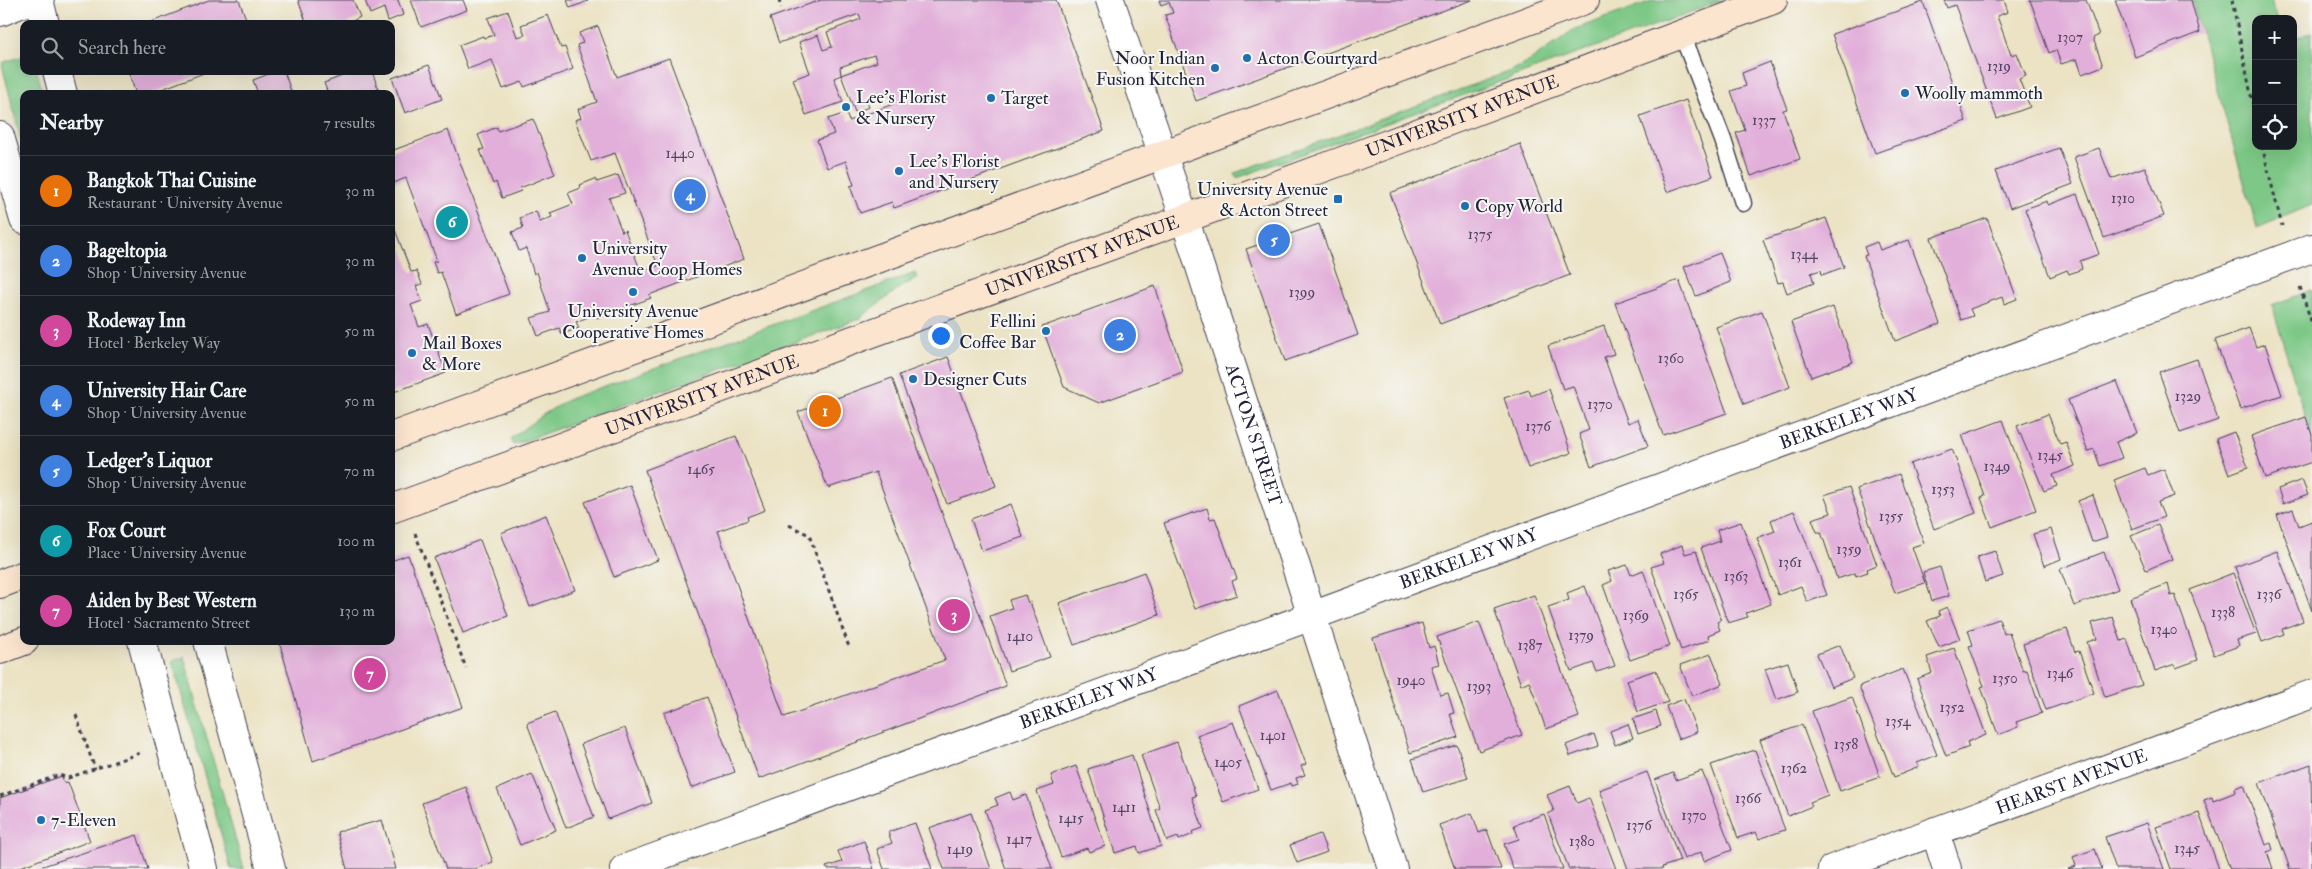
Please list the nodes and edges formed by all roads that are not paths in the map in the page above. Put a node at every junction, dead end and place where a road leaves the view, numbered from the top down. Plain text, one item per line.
1 (30, 0) edge
2 (39, 0) edge
3 (1110, 0) edge
4 (1585, 0) edge
5 (1773, 0) edge
6 (0, 12) edge
7 (44, 20) edge
8 (1682, 34) junction
9 (59, 75) edge
10 (63, 90) edge
11 (0, 136) edge
12 (1162, 155) junction
13 (1743, 203) dead end
14 (20, 206) edge
15 (1184, 218) junction
16 (2312, 248) edge
17 (395, 436) edge
18 (398, 506) edge
19 (20, 576) edge
20 (0, 584) edge
21 (1313, 616) junction
22 (20, 642) edge
23 (143, 645) edge
24 (209, 645) edge
25 (0, 650) edge
26 (2312, 694) edge
27 (1935, 830) junction
28 (204, 869) edge
29 (272, 869) edge
30 (624, 869) edge
31 (1393, 869) edge
32 (1832, 869) edge
33 (1947, 869) edge

1 - 6 street
2 - 7 street
3 - 12 street, ACTON STREET
4 - 12 main road
5 - 8 main road, UNIVERSITY AVENUE
8 - 13 lane
8 - 15 main road, UNIVERSITY AVENUE
9 - 10 street
11 - 14 street
12 - 15 street, ACTON STREET
12 - 17 main road
15 - 18 main road, UNIVERSITY AVENUE
15 - 21 street, ACTON STREET
16 - 21 street, BERKELEY WAY
19 - 20 main road
21 - 30 street, BERKELEY WAY
21 - 31 street, ACTON STREET
22 - 25 main road
23 - 28 street
24 - 29 street
26 - 27 street, HEARST AVENUE
27 - 32 street, HEARST AVENUE
27 - 33 street

